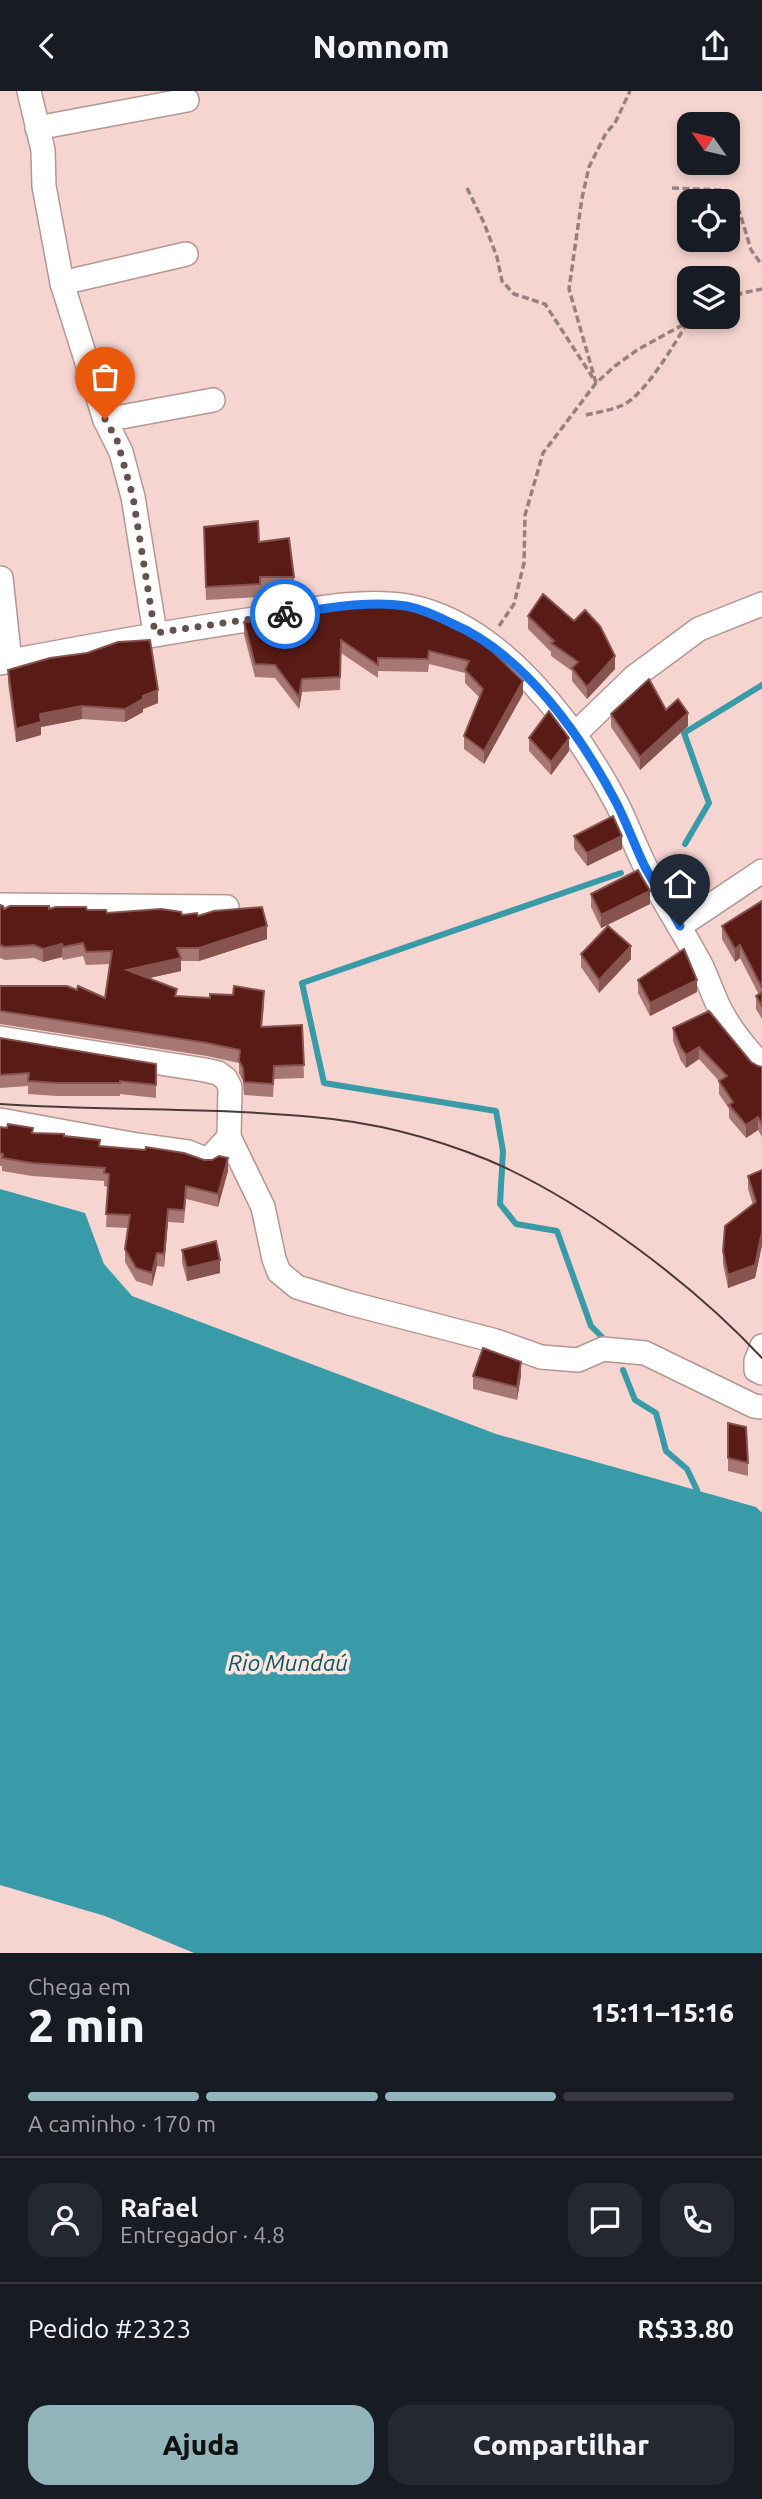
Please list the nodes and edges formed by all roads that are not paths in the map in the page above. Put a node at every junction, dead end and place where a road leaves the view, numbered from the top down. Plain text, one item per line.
1 (29, 91) edge
2 (187, 100) dead end
3 (37, 128) junction
4 (186, 254) dead end
5 (62, 283) junction
6 (214, 400) dead end
7 (105, 419) junction
8 (1, 578) edge
9 (762, 604) edge
10 (155, 633) junction
11 (5, 662) edge
12 (575, 734) junction
13 (762, 871) edge
14 (0, 905) edge
15 (227, 907) edge
16 (680, 926) junction
17 (0, 1038) edge
18 (762, 1066) edge
19 (0, 1120) edge
20 (229, 1137) junction
21 (762, 1346) edge
22 (762, 1373) edge
23 (762, 1407) edge

1 - 3 street
2 - 3 street
3 - 5 street
4 - 5 street
5 - 7 street
6 - 7 street
7 - 10 street
8 - 11 street
9 - 12 street
10 - 11 street
10 - 12 street
12 - 16 street
13 - 16 street
14 - 15 street
16 - 18 street
17 - 20 street
19 - 20 street
20 - 23 street
21 - 22 street

